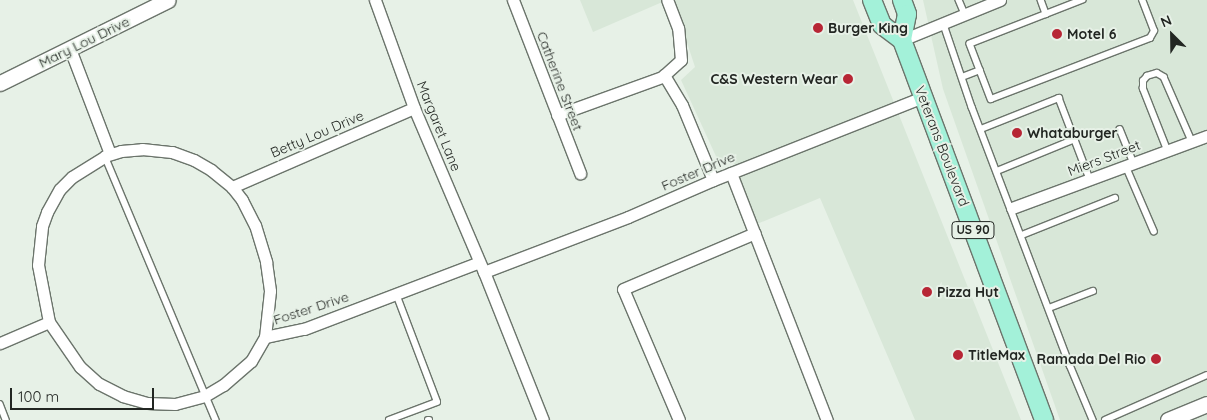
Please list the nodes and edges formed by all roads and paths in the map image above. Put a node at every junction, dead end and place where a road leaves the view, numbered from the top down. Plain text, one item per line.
1 (168, 0) edge
2 (375, 0) edge
3 (513, 0) edge
4 (667, 0) edge
5 (872, 0) edge
6 (902, 0) edge
7 (959, 0) edge
8 (1000, 0) edge
9 (1041, 0) edge
10 (1084, 0) edge
11 (1142, 0) edge
12 (965, 14) junction
13 (1046, 14) junction
14 (943, 22) junction
15 (902, 40) junction
16 (70, 49) junction
17 (980, 70) junction
18 (664, 75) junction
19 (962, 77) junction
20 (0, 83) edge
21 (924, 97) junction
22 (414, 108) junction
23 (557, 115) junction
24 (981, 129) junction
25 (1120, 129) dead end
26 (1207, 136) edge
27 (1075, 139) junction
28 (1192, 141) junction
29 (1168, 150) junction
30 (107, 155) junction
31 (1130, 164) junction
32 (997, 171) junction
33 (580, 172) dead end
34 (732, 173) junction
35 (1090, 179) junction
36 (713, 180) junction
37 (232, 187) junction
38 (1115, 198) dead end
39 (1012, 208) junction
40 (1154, 231) dead end
41 (755, 233) junction
42 (1022, 235) junction
43 (481, 267) junction
44 (1093, 291) dead end
45 (396, 294) junction
46 (1049, 308) junction
47 (50, 322) junction
48 (265, 338) junction
49 (0, 343) edge
50 (1207, 375) edge
51 (205, 396) junction
52 (0, 404) edge
53 (1207, 404) edge
54 (6, 420) edge
55 (216, 420) edge
56 (389, 420) edge
57 (543, 420) edge
58 (679, 420) edge
59 (827, 420) edge
60 (1044, 420) edge
61 (1094, 420) edge
62 (1105, 420) edge
63 (1168, 420) edge

1 - 16 main road, Mary Lou Drive
2 - 22 street, Margaret Lane
3 - 23 street, Catherine Street
4 - 18 street
5 - 15 main road
6 - 15 main road
7 - 12 lane
8 - 12 street
9 - 13 lane
10 - 13 lane
11 - 17 lane
12 - 14 street
13 - 17 lane
14 - 15 street
14 - 19 lane
15 - 21 main road, Veterans Boulevard / US 90
16 - 20 main road, Mary Lou Drive
16 - 30 street
17 - 19 lane
18 - 23 street
18 - 36 street
19 - 24 lane
21 - 34 street, Foster Drive
21 - 60 main road, Veterans Boulevard / US 90
22 - 37 street, Betty Lou Drive
22 - 43 street, Margaret Lane
23 - 33 street, Catherine Street
24 - 27 lane
24 - 32 lane
25 - 31 lane
26 - 28 street, Miers Street
27 - 32 lane
27 - 35 lane
28 - 29 street, Miers Street
28 - 29 lane
29 - 31 street, Miers Street
30 - 37 street
30 - 47 street
30 - 51 lane
31 - 35 street, Miers Street
31 - 40 lane
32 - 39 lane
34 - 36 street, Foster Drive
34 - 41 street
35 - 39 street, Miers Street
36 - 43 street, Foster Drive
37 - 48 street
38 - 42 lane
39 - 42 lane
41 - 58 street
41 - 59 street
42 - 46 lane
43 - 45 street, Foster Drive
43 - 57 street, Margaret Lane
44 - 46 lane
45 - 48 street, Foster Drive
45 - 56 lane
46 - 61 lane
47 - 49 street
47 - 51 street
48 - 51 street
50 - 62 lane
51 - 55 lane
52 - 54 lane
53 - 63 main road

